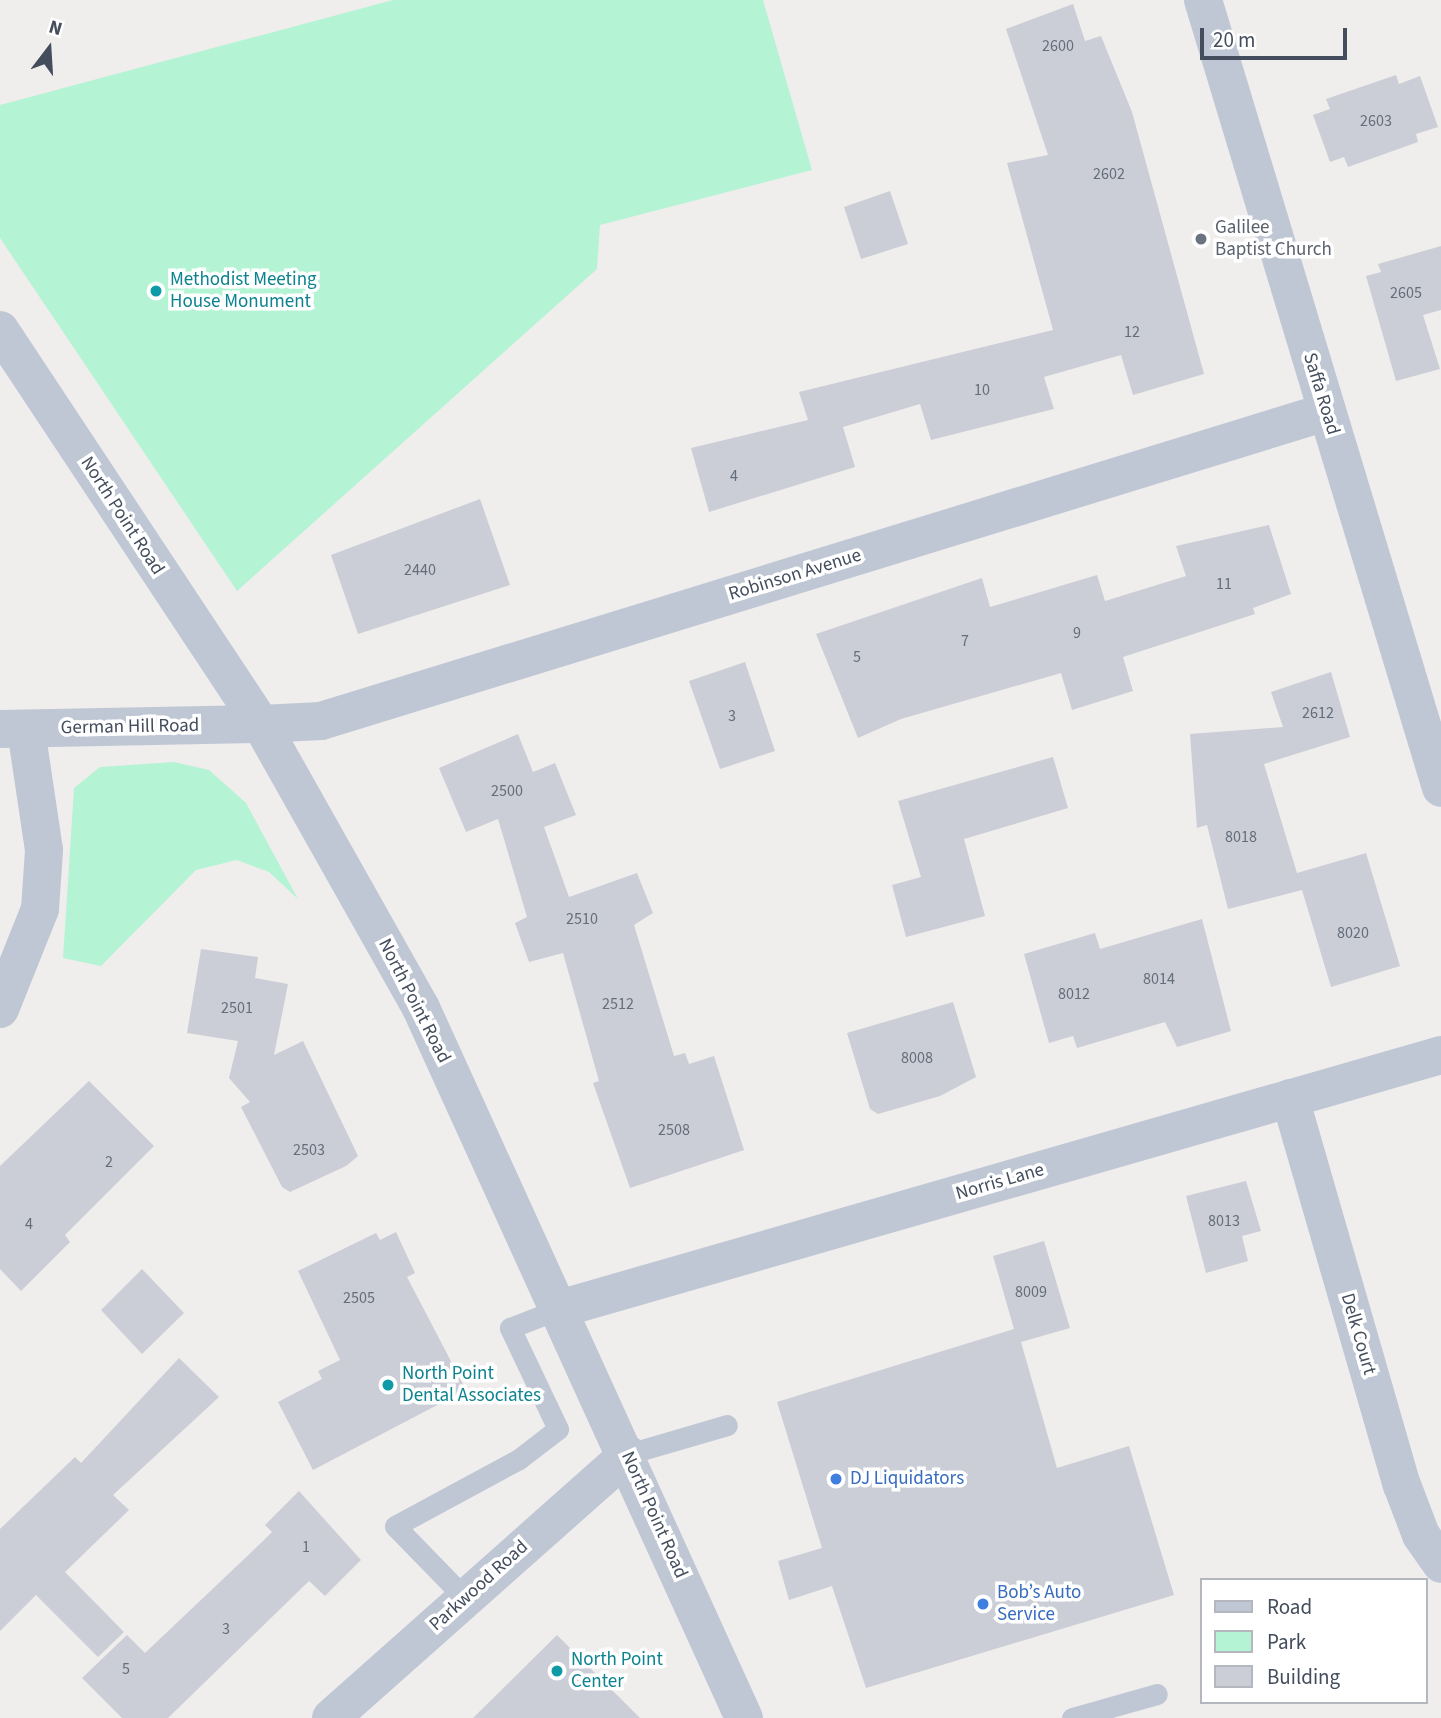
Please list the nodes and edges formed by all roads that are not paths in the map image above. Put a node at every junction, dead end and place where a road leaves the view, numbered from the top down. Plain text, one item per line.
1 (1203, 0) edge
2 (0, 330) edge
3 (1326, 412) junction
4 (261, 724) junction
5 (13, 730) edge
6 (1441, 788) edge
7 (0, 1009) edge
8 (1441, 1055) edge
9 (1290, 1098) junction
10 (559, 1309) junction
11 (727, 1425) dead end
12 (628, 1454) junction
13 (1441, 1564) edge
14 (465, 1598) junction
15 (1157, 1694) dead end
16 (331, 1718) edge
17 (744, 1718) edge
18 (1072, 1718) edge

1 - 3 street, Saffa Road
2 - 4 street, North Point Road
3 - 4 street, Robinson Avenue
3 - 6 street, Saffa Road
4 - 5 street, German Hill Road
4 - 10 street, North Point Road
5 - 7 street
8 - 9 street, Norris Lane
9 - 10 street, Norris Lane
9 - 13 street, Delk Court
10 - 12 street, North Point Road
10 - 14 lane
11 - 12 lane
12 - 14 street, Parkwood Road
12 - 17 street, North Point Road
14 - 16 street, Parkwood Road
15 - 18 lane

